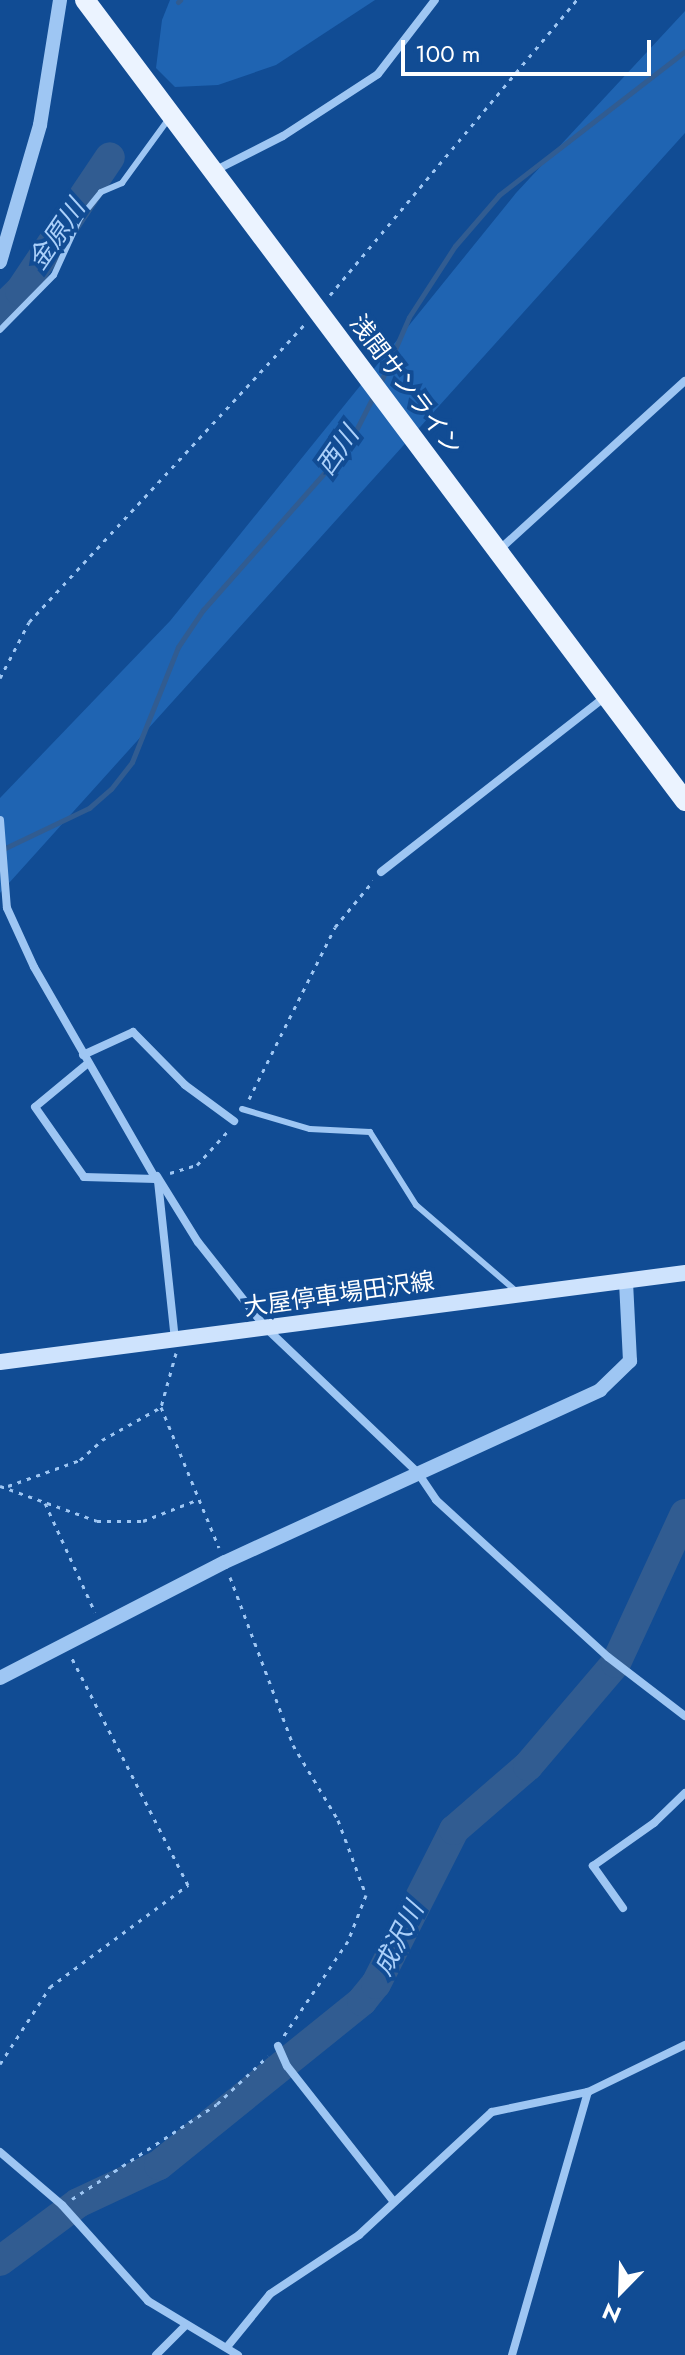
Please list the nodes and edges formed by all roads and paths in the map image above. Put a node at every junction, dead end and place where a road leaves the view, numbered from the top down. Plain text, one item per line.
1 (60, 0) edge
2 (85, 0) edge
3 (435, 0) edge
4 (577, 0) edge
5 (172, 114) junction
6 (214, 171) junction
7 (0, 262) edge
8 (318, 310) junction
9 (0, 330) edge
10 (685, 381) edge
11 (498, 550) junction
12 (0, 678) edge
13 (606, 696) junction
14 (685, 801) edge
15 (0, 820) edge
16 (381, 872) joint
17 (85, 1059) junction
18 (242, 1109) joint
19 (234, 1121) joint
20 (156, 1178) junction
21 (685, 1273) edge
22 (626, 1283) junction
23 (519, 1295) junction
24 (266, 1328) junction
25 (175, 1341) junction
26 (0, 1362) edge
27 (161, 1407) junction
28 (418, 1473) junction
29 (0, 1486) edge
30 (8, 1486) junction
31 (197, 1500) junction
32 (44, 1502) junction
33 (225, 1562) junction
34 (102, 1627) junction
35 (65, 1644) junction
36 (0, 1678) edge
37 (685, 1716) edge
38 (685, 1793) edge
39 (623, 1908) dead end
40 (685, 2045) edge
41 (279, 2050) junction
42 (0, 2064) edge
43 (588, 2092) junction
44 (0, 2152) edge
45 (394, 2202) junction
46 (62, 2205) junction
47 (185, 2326) junction
48 (227, 2347) junction
49 (156, 2355) edge
50 (238, 2355) edge
51 (512, 2355) edge

1 - 7 street
2 - 5 main road, 浅間サンライン
3 - 6 street
4 - 8 path
5 - 6 main road, 浅間サンライン
5 - 9 lane
6 - 8 main road, 浅間サンライン
8 - 11 main road, 浅間サンライン
8 - 12 path
10 - 11 street
11 - 13 main road, 浅間サンライン
13 - 14 main road, 浅間サンライン
13 - 16 street
15 - 17 street
16 - 18 path
17 - 19 street
17 - 20 street
17 - 20 street
18 - 23 lane
19 - 20 path
20 - 24 street
20 - 25 street
21 - 22 main road, 大屋停車場田沢線
22 - 23 main road, 大屋停車場田沢線
22 - 28 street
23 - 24 main road, 大屋停車場田沢線
24 - 25 main road, 大屋停車場田沢線
24 - 28 street
25 - 26 main road, 大屋停車場田沢線
25 - 27 path
27 - 30 path
27 - 31 path
28 - 33 street
28 - 37 street
29 - 30 path
30 - 32 path
31 - 32 path
31 - 33 path
32 - 34 path
33 - 34 street
33 - 41 path
34 - 35 street
35 - 36 street
35 - 42 path
38 - 39 street
40 - 43 street
41 - 45 street
41 - 46 path
43 - 45 street
43 - 51 street
44 - 46 street
45 - 48 street
46 - 47 street
47 - 48 street
47 - 49 street
48 - 50 street

